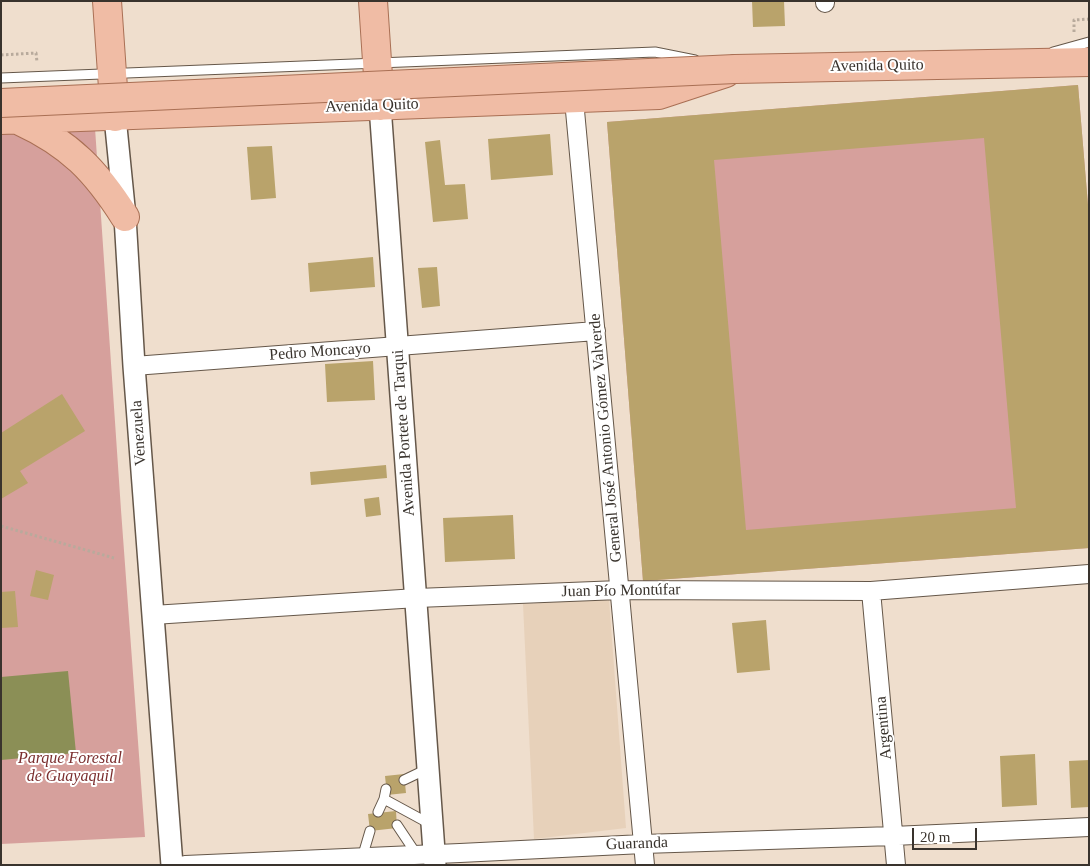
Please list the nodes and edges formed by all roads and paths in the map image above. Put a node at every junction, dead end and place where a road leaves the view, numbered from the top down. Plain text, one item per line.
1 (107, 1) edge
2 (373, 1) edge
3 (1089, 42) edge
4 (36, 53) dead end
5 (1, 55) edge
6 (1089, 62) edge
7 (377, 63) junction
8 (1014, 63) junction
9 (737, 69) junction
10 (112, 74) junction
11 (1, 78) edge
12 (574, 100) junction
13 (380, 106) junction
14 (6, 114) edge
15 (116, 117) junction
16 (125, 217) junction
17 (596, 331) junction
18 (398, 346) junction
19 (134, 366) junction
20 (1, 526) edge
21 (114, 558) dead end
22 (1089, 574) edge
23 (620, 590) junction
24 (871, 591) junction
25 (417, 598) junction
26 (153, 615) junction
27 (428, 768) junction
28 (404, 780) dead end
29 (386, 789) dead end
30 (384, 800) junction
31 (378, 812) dead end
32 (397, 825) dead end
33 (433, 826) junction
34 (1089, 828) edge
35 (370, 831) dead end
36 (894, 836) junction
37 (643, 844) junction
38 (362, 858) junction
39 (429, 858) edge
40 (172, 865) edge
41 (186, 865) edge
42 (645, 865) edge
43 (896, 865) edge

1 - 10 main road, Venezuela
2 - 7 main road, Avenida Portete de Tarqui
3 - 8 lane, Avenida Quito
4 - 5 path
6 - 8 main road, Avenida Quito
7 - 9 lane, Avenida Quito
7 - 10 lane, Avenida Quito
7 - 13 main road, Avenida Portete de Tarqui
8 - 9 main road, Avenida Quito
9 - 12 main road, Avenida Quito
9 - 14 main road, Avenida Quito, bridge
10 - 11 lane, Avenida Quito
10 - 15 main road, Venezuela
12 - 13 main road, Avenida Quito
12 - 17 street, General José Antonio Gómez Valverde
13 - 15 main road, Avenida Quito
13 - 18 street, Avenida Portete de Tarqui
14 - 15 main road, Avenida Quito
14 - 16 main road
15 - 16 street, Venezuela
16 - 19 street, Venezuela
17 - 18 street, Pedro Moncayo
17 - 23 street, General José Antonio Gómez Valverde
18 - 19 street, Pedro Moncayo
18 - 25 street, Avenida Portete de Tarqui
19 - 26 street, Venezuela
20 - 21 path
22 - 24 street, Juan Pío Montúfar
23 - 24 street, Juan Pío Montúfar
23 - 25 street, Juan Pío Montúfar
23 - 37 street, General José Antonio Gómez Valverde
24 - 36 street, Argentina
25 - 26 street, Juan Pío Montúfar
25 - 27 street, Avenida Portete de Tarqui
26 - 40 street, Venezuela
27 - 28 lane
27 - 33 street, Avenida Portete de Tarqui
29 - 30 lane
30 - 31 lane
30 - 33 lane
32 - 39 lane
33 - 39 street, Avenida Portete de Tarqui
34 - 36 street, Guaranda
35 - 38 lane
36 - 37 street, Guaranda
36 - 43 street, Argentina
37 - 39 street, Guaranda
37 - 42 street, General José Antonio Gómez Valverde
38 - 39 street, Guaranda
38 - 41 street, Guaranda

